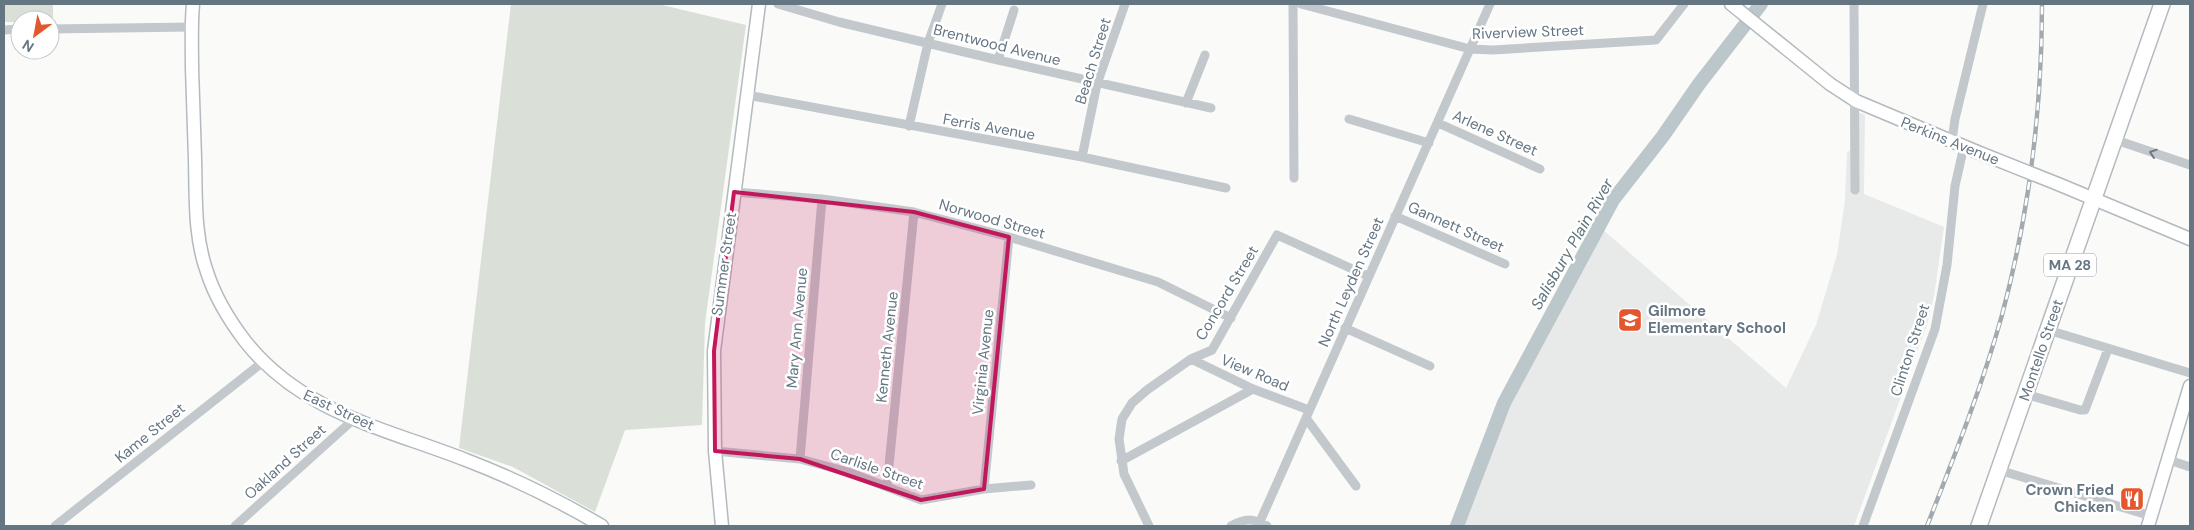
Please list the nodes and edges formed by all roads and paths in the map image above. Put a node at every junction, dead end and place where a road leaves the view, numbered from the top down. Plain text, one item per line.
1 (193, 4) edge
2 (759, 4) edge
3 (778, 4) edge
4 (942, 4) edge
5 (1125, 4) edge
6 (1292, 4) edge
7 (1301, 4) edge
8 (1490, 4) edge
9 (1684, 4) edge
10 (1854, 4) edge
11 (1983, 4) edge
12 (2162, 4) edge
13 (1736, 8) edge
14 (1014, 10) dead end
15 (191, 27) junction
16 (60, 29) edge
17 (928, 43) junction
18 (1470, 49) junction
19 (1205, 55) dead end
20 (998, 60) junction
21 (1097, 84) junction
22 (747, 95) junction
23 (1856, 101) junction
24 (1186, 103) junction
25 (1211, 108) dead end
26 (1349, 119) dead end
27 (1438, 123) junction
28 (909, 126) junction
29 (2116, 140) junction
30 (1429, 143) junction
31 (1964, 146) junction
32 (1082, 157) junction
33 (2190, 166) edge
34 (1540, 168) dead end
35 (1294, 178) dead end
36 (1226, 188) dead end
37 (1855, 190) dead end
38 (734, 192) junction
39 (822, 199) junction
40 (2093, 199) junction
41 (914, 212) junction
42 (1395, 216) junction
43 (1010, 237) junction
44 (2190, 239) edge
45 (1505, 264) dead end
46 (1368, 276) junction
47 (1231, 318) junction
48 (1345, 328) junction
49 (2048, 330) junction
50 (2108, 348) junction
51 (1192, 360) junction
52 (263, 362) junction
53 (1430, 366) dead end
54 (2190, 373) edge
55 (2190, 386) edge
56 (1253, 389) junction
57 (2025, 394) junction
58 (1308, 414) junction
59 (354, 419) junction
60 (715, 451) junction
61 (800, 459) junction
62 (2169, 460) junction
63 (1121, 461) junction
64 (2190, 467) edge
65 (1999, 470) junction
66 (1031, 485) dead end
67 (887, 486) junction
68 (1356, 486) dead end
69 (984, 489) junction
70 (2150, 521) edge
71 (1262, 525) edge
72 (56, 526) edge
73 (235, 526) edge
74 (602, 526) edge
75 (722, 526) edge
76 (1149, 526) edge
77 (1231, 526) edge
78 (1863, 526) edge
79 (1979, 526) edge

1 - 15 street, East Street
2 - 22 street, Summer Street
3 - 17 street, Brentwood Avenue
4 - 17 street
5 - 21 street, Beach Street
6 - 35 street
7 - 18 street, Riverview Street
8 - 18 street, North Leyden Street
9 - 18 street, Riverview Street
10 - 23 street
11 - 31 street, Clinton Street
12 - 29 main road, Montello Street / MA 28
13 - 23 street, Perkins Avenue
14 - 20 street
15 - 16 street
15 - 52 street, East Street
17 - 20 street, Brentwood Avenue
17 - 28 street
18 - 27 street, North Leyden Street
19 - 24 street
20 - 21 street, Brentwood Avenue
21 - 24 street, Brentwood Avenue
21 - 32 street, Beach Street
22 - 28 street, Ferris Avenue
22 - 38 street, Summer Street
23 - 31 street, Perkins Avenue
23 - 37 street
24 - 25 street, Brentwood Avenue
26 - 30 street
27 - 30 street, North Leyden Street
27 - 34 street, Arlene Street
28 - 32 street, Ferris Avenue
33 -> 29 street
29 - 40 main road, Montello Street / MA 28
30 - 42 street, North Leyden Street
31 - 40 street, Perkins Avenue, bridge
31 - 78 street, Clinton Street
32 - 36 street, Ferris Avenue
38 - 39 street, Norwood Street
38 - 60 street, Summer Street
39 - 41 street, Norwood Street
39 - 61 street, Mary Ann Avenue
40 - 44 street, Perkins Avenue
40 - 49 main road, Montello Street / MA 28
41 - 43 street, Norwood Street
41 - 67 street, Kenneth Avenue
42 - 45 street, Gannett Street
42 - 46 street, North Leyden Street
43 - 47 street, Norwood Street
43 - 69 street, Virginia Avenue
46 - 47 street, Concord Street
46 - 48 street, North Leyden Street
47 - 51 street, Concord Street
48 - 53 street
48 - 58 street, North Leyden Street
49 - 50 street
49 - 57 main road, Montello Street / MA 28
50 - 54 street
50 - 57 street
51 - 56 street, View Road
51 - 63 street, Concord Street
52 - 59 street, East Street
52 - 72 street, Kame Street
55 - 62 street
56 - 58 street, View Road
56 - 63 street
57 - 65 main road, Montello Street / MA 28
58 - 68 street
58 - 71 street, North Leyden Street
59 - 73 street, Oakland Street
59 - 74 street, East Street
60 - 61 street, Carlisle Street
60 - 75 street, Summer Street
61 - 67 street, Carlisle Street
62 - 64 street
62 - 70 street
63 - 76 street, Concord Street
65 - 70 street
65 - 79 main road, Montello Street / MA 28
66 - 69 street, Carlisle Street
67 - 69 street, Carlisle Street
71 - 77 street

